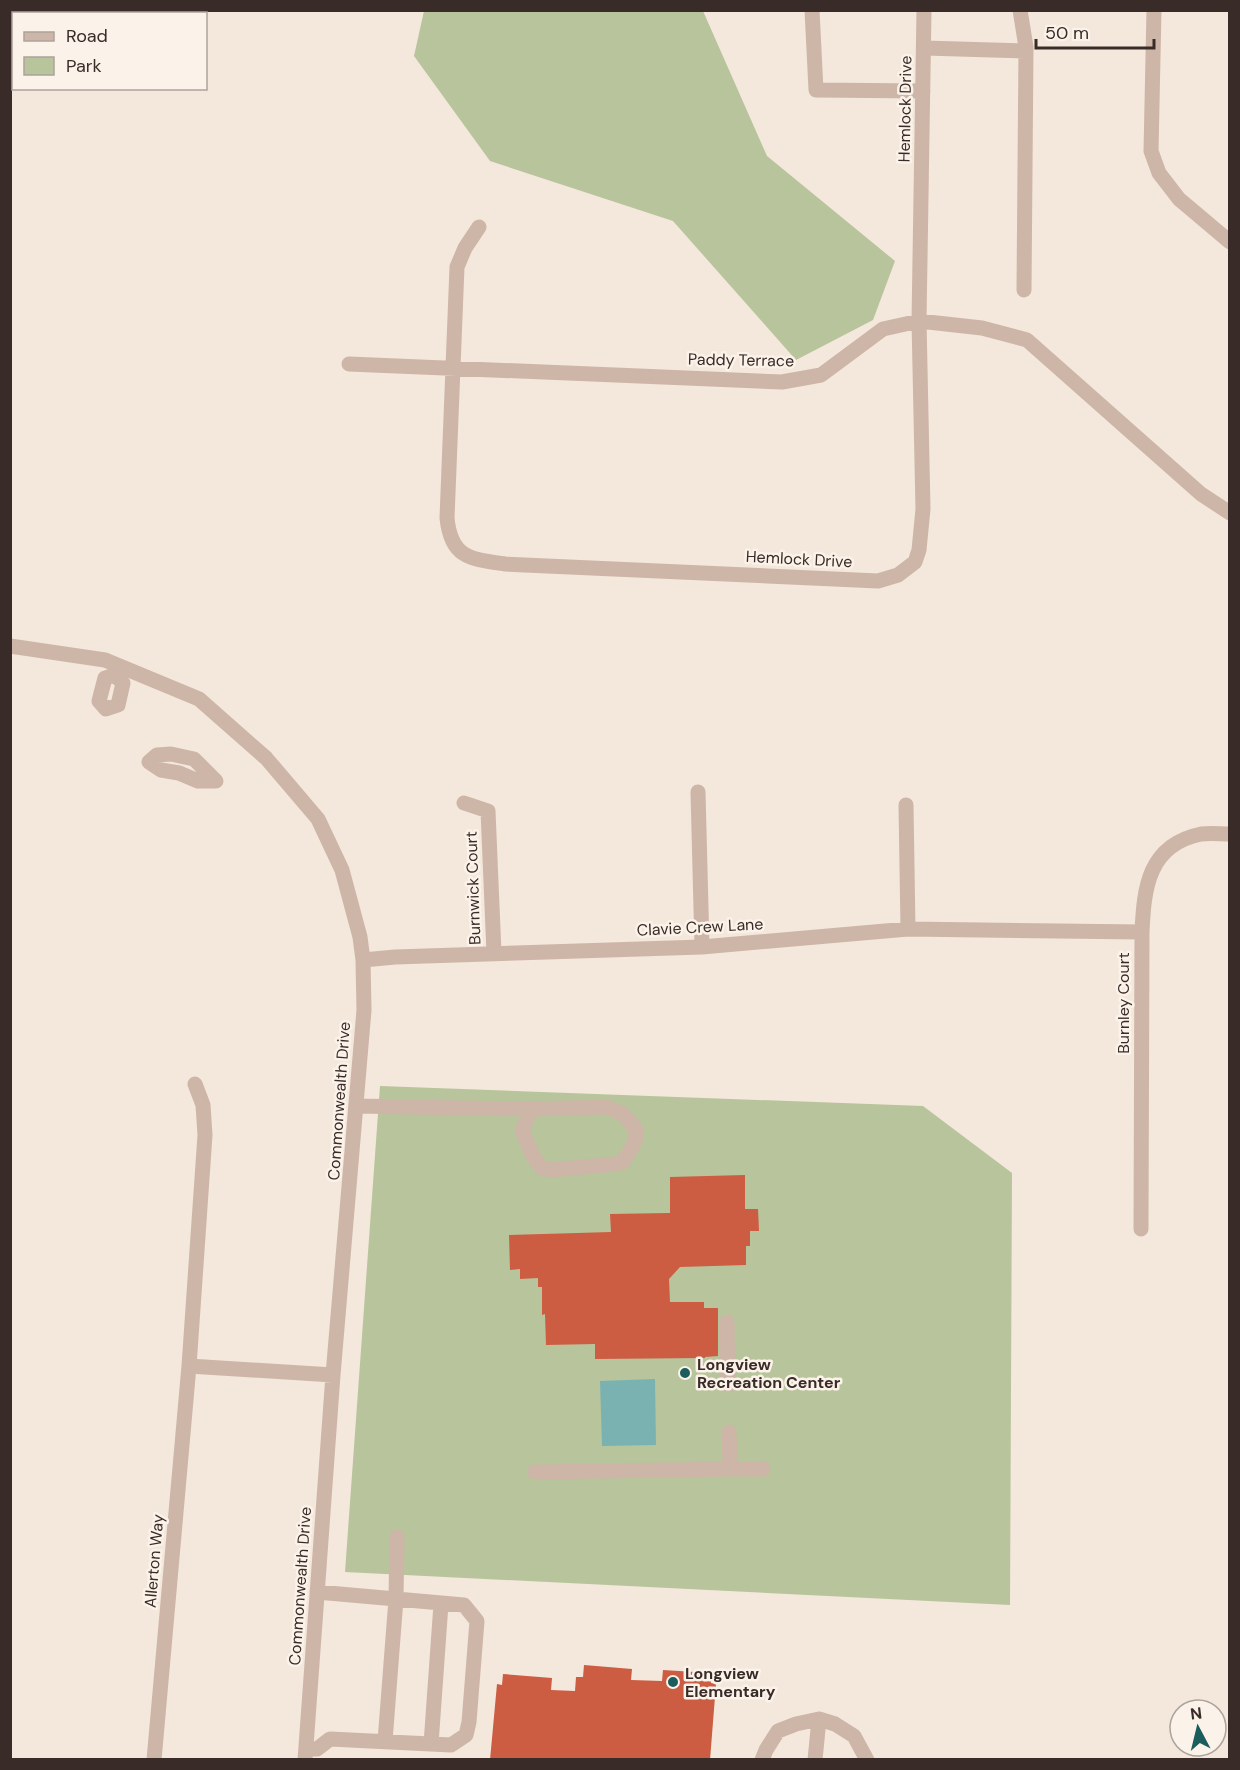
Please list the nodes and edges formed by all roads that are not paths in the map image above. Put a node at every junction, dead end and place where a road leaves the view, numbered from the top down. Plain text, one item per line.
1 (812, 10) edge
2 (924, 10) edge
3 (1020, 10) edge
4 (1154, 10) edge
5 (924, 48) junction
6 (1026, 51) junction
7 (923, 91) junction
8 (479, 226) dead end
9 (1230, 242) edge
10 (1024, 290) dead end
11 (919, 321) junction
12 (349, 364) dead end
13 (453, 368) junction
14 (1230, 513) edge
15 (10, 646) edge
16 (698, 792) dead end
17 (464, 803) dead end
18 (906, 805) dead end
19 (1230, 834) edge
20 (909, 929) junction
21 (1142, 932) junction
22 (702, 947) junction
23 (494, 953) junction
24 (363, 960) junction
25 (195, 1084) dead end
26 (357, 1106) junction
27 (531, 1109) junction
28 (1141, 1229) dead end
29 (727, 1322) dead end
30 (189, 1366) junction
31 (333, 1375) junction
32 (728, 1385) dead end
33 (729, 1432) dead end
34 (730, 1469) junction
35 (763, 1469) dead end
36 (535, 1472) dead end
37 (397, 1537) dead end
38 (317, 1593) junction
39 (396, 1599) junction
40 (441, 1604) junction
41 (819, 1719) junction
42 (385, 1741) junction
43 (431, 1744) junction
44 (313, 1754) edge
45 (154, 1760) edge
46 (762, 1760) edge
47 (815, 1760) edge
48 (867, 1760) edge

1 - 7 street
2 - 5 street, Hemlock Drive
3 - 6 street
4 - 9 street
5 - 6 street
5 - 7 street, Hemlock Drive
6 - 10 street
7 - 11 street, Hemlock Drive
8 - 13 street, Hemlock Drive
11 - 13 street, Paddy Terrace
11 - 13 street, Hemlock Drive
11 - 14 street, Paddy Terrace
12 - 13 street, Paddy Terrace
15 - 24 street, Commonwealth Drive
16 - 22 street
17 - 23 street, Burnwick Court
18 - 20 street
19 - 21 street, Burnley Court
20 - 21 street, Clavie Crew Lane
20 - 22 street, Clavie Crew Lane
21 - 28 street, Burnley Court
22 - 23 street, Clavie Crew Lane
23 - 24 street, Clavie Crew Lane
24 - 26 street, Commonwealth Drive
25 - 30 street, Allerton Way
26 - 27 street
26 - 31 street, Commonwealth Drive
27 - 27 street
29 - 32 street
30 - 31 street
30 - 45 street, Allerton Way
31 - 38 street, Commonwealth Drive
33 - 34 street
34 - 35 street
34 - 36 street
37 - 39 street
38 - 39 street
38 - 44 street, Commonwealth Drive
39 - 40 street
39 - 42 street
40 - 43 street
40 - 43 street
41 - 46 street
41 - 47 street
41 - 48 street
42 - 43 street
42 - 44 street

